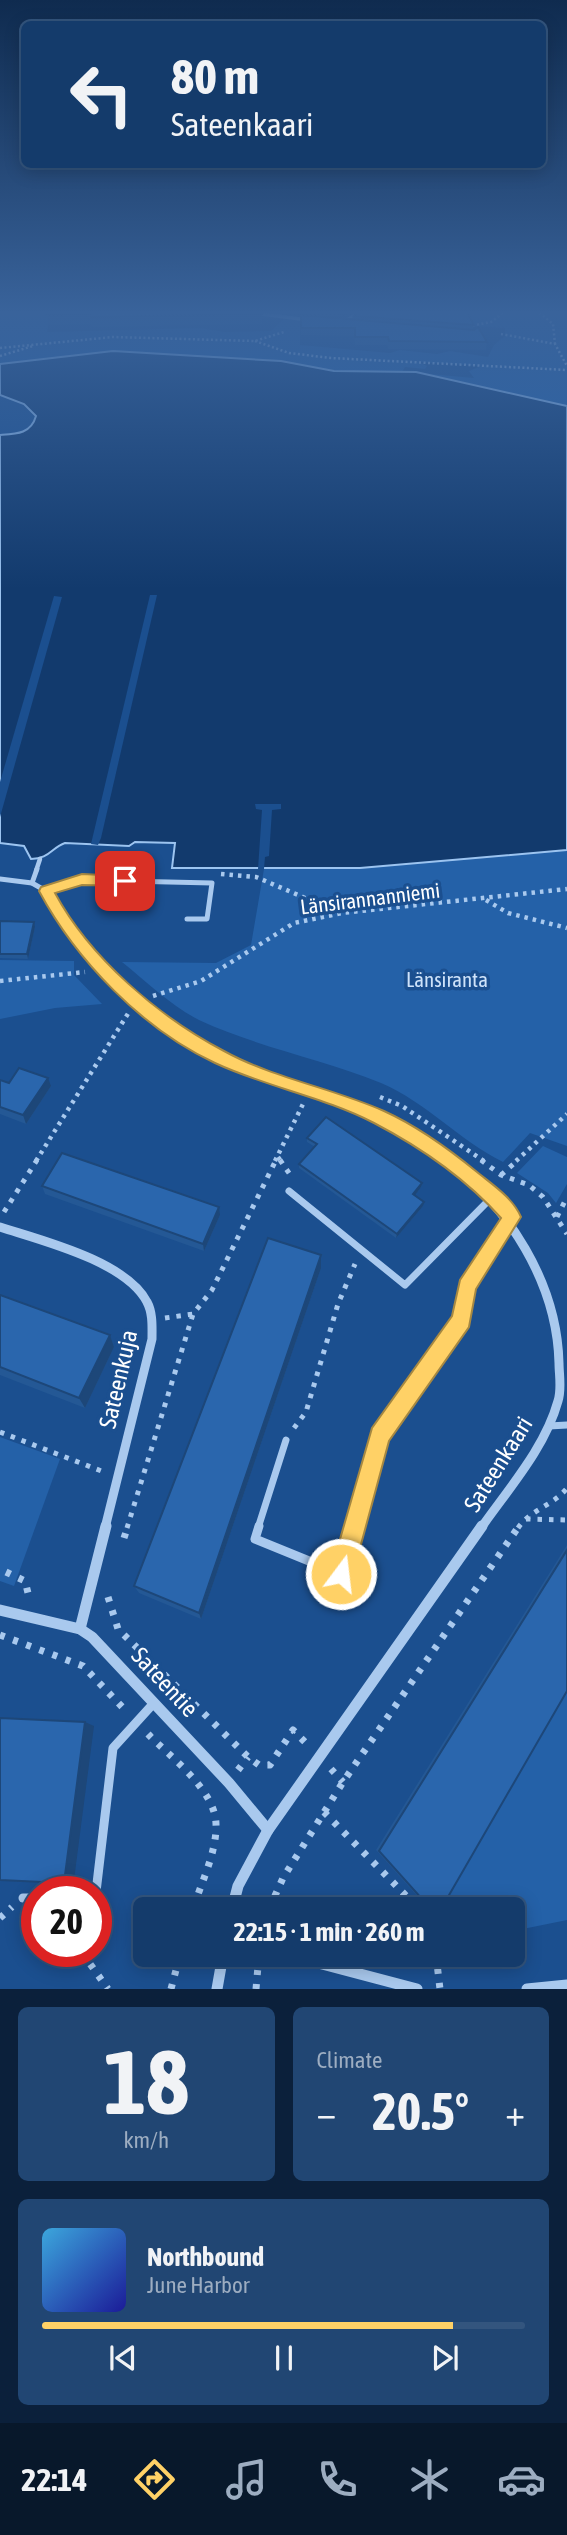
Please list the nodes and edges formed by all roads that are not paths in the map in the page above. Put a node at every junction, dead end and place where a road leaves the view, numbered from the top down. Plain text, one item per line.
1 (40, 859) dead end
2 (0, 879) edge
3 (32, 883) junction
4 (46, 891) junction
5 (187, 919) dead end
6 (98, 964) joint
7 (289, 1191) dead end
8 (493, 1196) junction
9 (512, 1217) junction
10 (0, 1227) edge
11 (567, 1425) edge
12 (549, 1426) junction
13 (286, 1440) road end
14 (0, 1610) edge
15 (80, 1629) junction
16 (155, 1702) junction
17 (268, 1830) junction
18 (98, 1876) edge
19 (235, 1897) edge
20 (220, 1967) edge
21 (334, 1967) edge
22 (567, 1984) edge
23 (217, 1989) edge
24 (417, 1989) edge
25 (527, 1989) edge

1 - 3 lane
2 - 3 lane
3 - 4 lane
4 - 5 lane
4 - 6 lane
6 - 8 street, Sateenkaari
7 - 8 lane
8 - 9 street, Sateenkaari
9 - 12 street, Sateenkaari
9 - 13 lane
10 - 15 street, Sateenkuja
11 - 12 lane
12 - 17 street, Sateenkaari
14 - 15 street, Sateentie
15 - 16 street, Sateentie
16 - 17 street, Sateentie
16 - 18 lane
17 - 19 street, Sateenkaari
20 - 23 street
21 - 24 street
22 - 25 street

